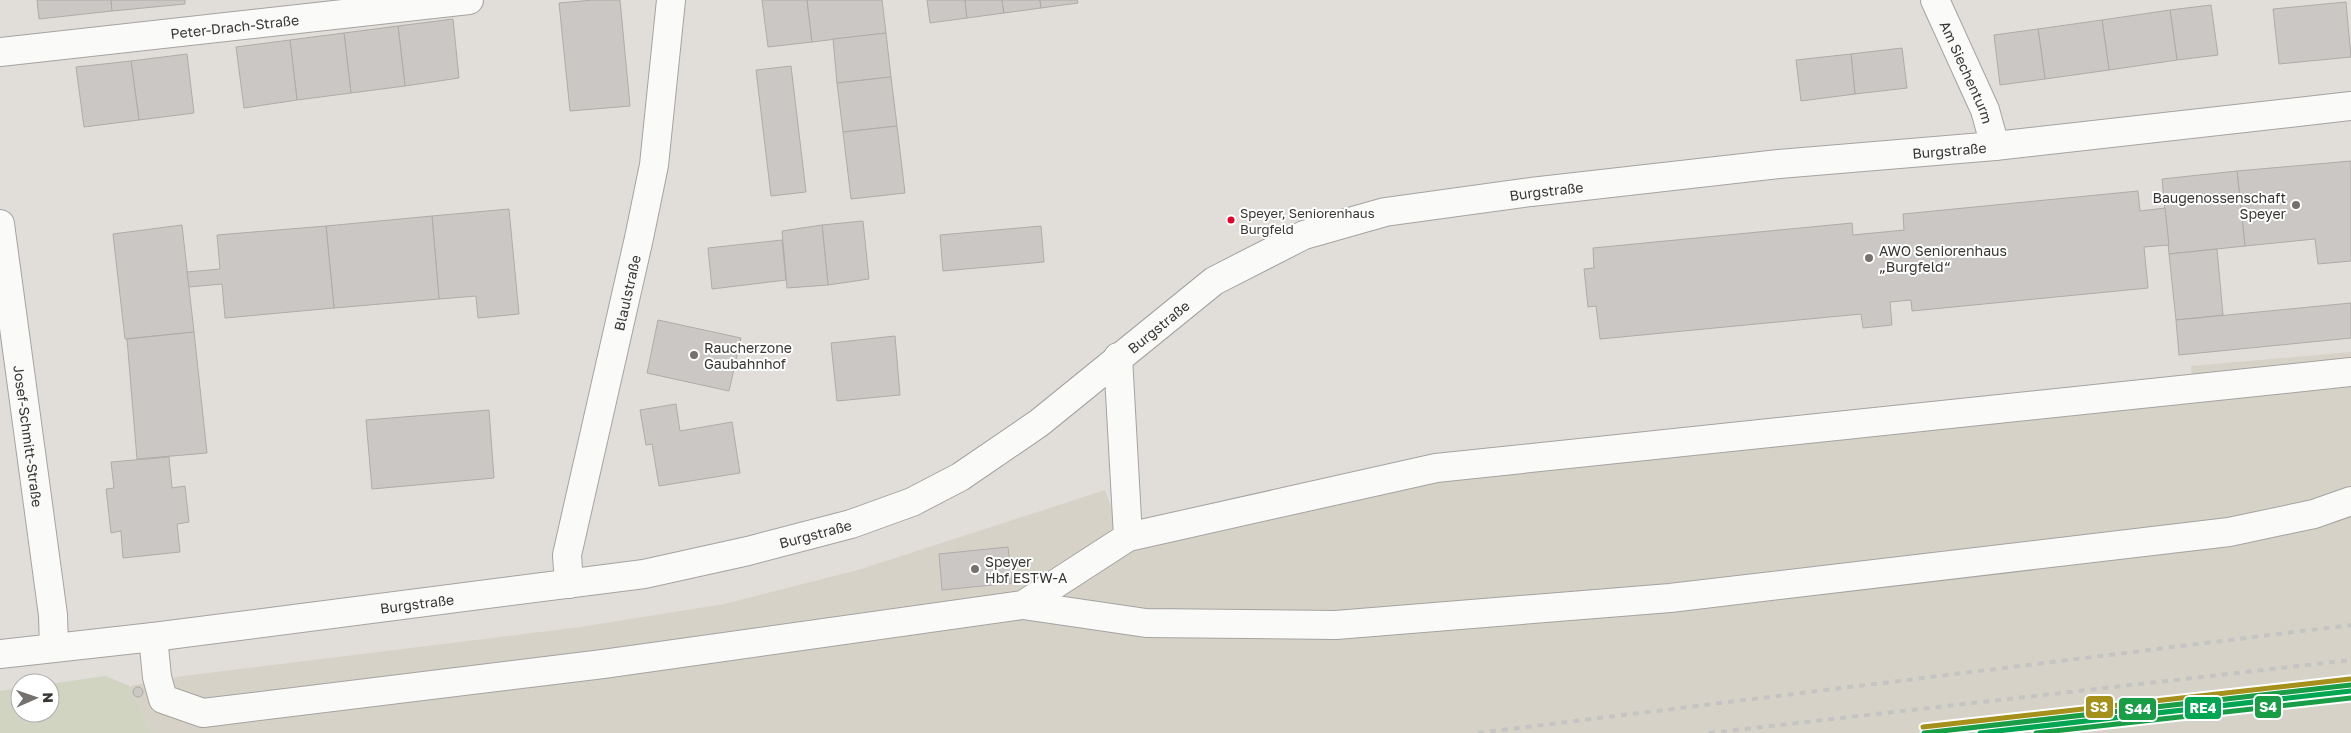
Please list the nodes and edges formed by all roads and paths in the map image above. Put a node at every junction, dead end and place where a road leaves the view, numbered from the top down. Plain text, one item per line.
1 (469, 0) edge
2 (671, 0) edge
3 (1935, 0) edge
4 (0, 52) edge
5 (2351, 106) edge
6 (1995, 146) junction
7 (0, 224) edge
8 (5, 302) edge
9 (1118, 357) junction
10 (2351, 372) edge
11 (2351, 500) edge
12 (1128, 537) junction
13 (569, 584) junction
14 (1022, 605) junction
15 (153, 637) junction
16 (54, 648) junction
17 (0, 654) edge

1 - 4 street, Peter-Drach-Straße
2 - 13 street, Blaulstraße
3 - 6 street, Am Siechenturm
5 - 6 street, Burgstraße
6 - 9 street, Burgstraße
7 - 8 street, Josef-Schmitt-Straße
8 - 16 street, Josef-Schmitt-Straße
9 - 12 street
9 - 13 street, Burgstraße
10 - 12 street
11 - 14 street
12 - 14 street
13 - 15 street, Burgstraße
14 - 15 street
15 - 16 street, Burgstraße
16 - 17 street, Burgstraße

